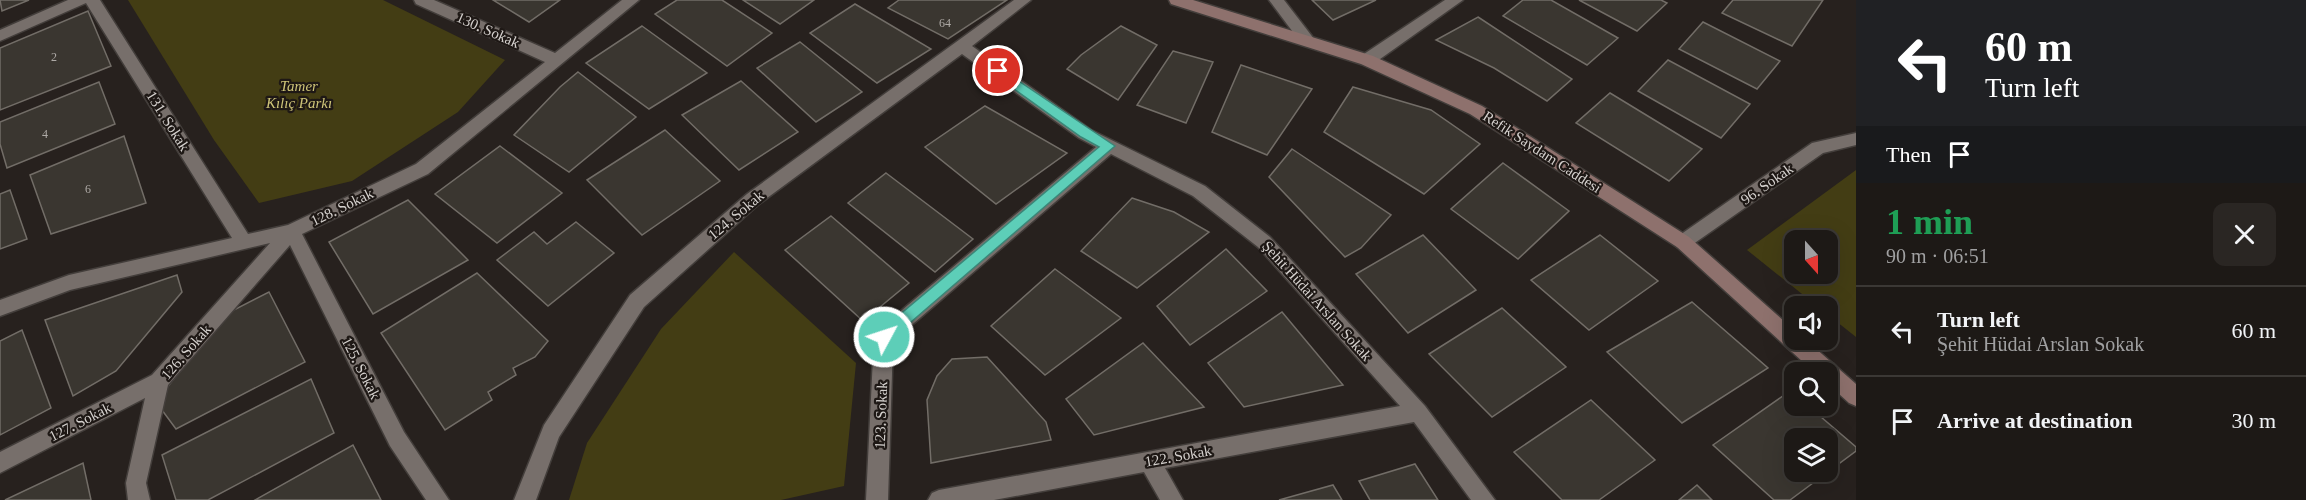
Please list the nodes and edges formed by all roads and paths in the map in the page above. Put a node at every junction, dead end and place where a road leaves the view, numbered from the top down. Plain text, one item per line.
1 (81, 0) edge
2 (92, 0) edge
3 (421, 0) edge
4 (633, 0) edge
5 (1024, 0) edge
6 (1176, 0) edge
7 (1276, 0) edge
8 (1456, 0) edge
9 (0, 36) edge
10 (1306, 39) junction
11 (962, 45) junction
12 (556, 60) junction
13 (1367, 60) junction
14 (1856, 139) edge
15 (1109, 146) junction
16 (292, 231) junction
17 (244, 242) junction
18 (1683, 242) junction
19 (0, 308) edge
20 (159, 381) junction
21 (1856, 397) edge
22 (1418, 412) junction
23 (1149, 461) junction
24 (0, 464) edge
25 (139, 500) edge
26 (438, 500) edge
27 (525, 500) edge
28 (878, 500) edge
29 (939, 500) edge
30 (1172, 500) edge
31 (1484, 500) edge

1 - 9 street
2 - 17 street, 131. Sokak
3 - 12 street, 130. Sokak
4 - 12 street, 128. Sokak
5 - 11 street, 124. Sokak
6 - 10 street, Refik Saydam Caddesi
7 - 10 street
8 - 13 street
10 - 13 street, Refik Saydam Caddesi
11 - 15 street, Şehit Hüdai Arslan Sokak
11 - 27 street, 124. Sokak
12 - 16 street, 128. Sokak
13 - 18 street, Refik Saydam Caddesi
14 - 18 street, 96. Sokak
15 - 22 street, Şehit Hüdai Arslan Sokak
15 - 28 street, 123. Sokak
16 - 17 street, 128. Sokak
16 - 20 street, 126. Sokak
16 - 26 street, 125. Sokak
17 - 19 street, 128. Sokak
18 - 21 street, Refik Saydam Caddesi
20 - 24 street, 127. Sokak
20 - 25 street, 126. Sokak
22 - 23 street, 122. Sokak
22 - 31 street, Şehit Hüdai Arslan Sokak
23 - 29 street, 122. Sokak
23 - 30 street

